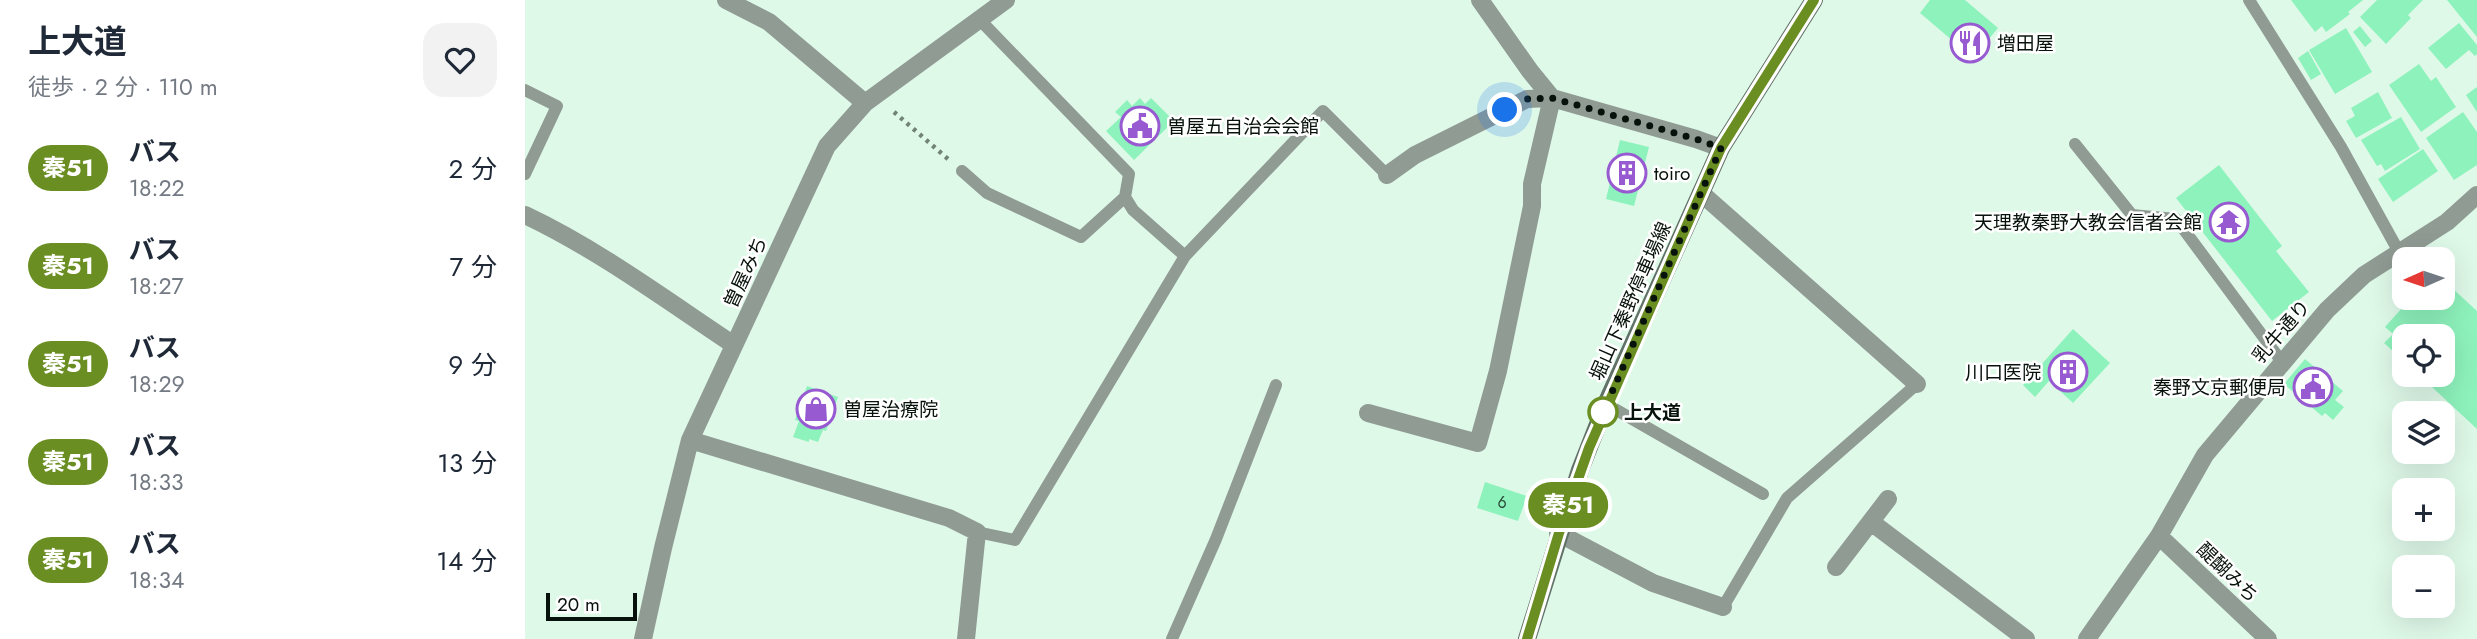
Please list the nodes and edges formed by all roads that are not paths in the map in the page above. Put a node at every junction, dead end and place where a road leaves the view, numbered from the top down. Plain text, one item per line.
1 (726, 0) edge
2 (1006, 0) edge
3 (1480, 0) edge
4 (1814, 0) edge
5 (2249, 0) edge
6 (980, 20) junction
7 (525, 90) edge
8 (1552, 98) junction
9 (870, 99) junction
10 (2075, 144) dead end
11 (1721, 148) junction
12 (962, 171) road end
13 (525, 174) edge
14 (1387, 175) joint
15 (1701, 193) junction
16 (2477, 194) edge
17 (1125, 197) junction
18 (525, 215) edge
19 (2397, 247) edge
20 (2406, 247) edge
21 (1185, 256) junction
22 (2392, 256) edge
23 (734, 345) junction
24 (2282, 362) junction
25 (1917, 383) joint
26 (1276, 385) dead end
27 (1606, 404) junction
28 (1368, 413) dead end
29 (690, 440) junction
30 (1763, 494) dead end
31 (1888, 499) dead end
32 (1871, 522) junction
33 (977, 532) junction
34 (1559, 533) junction
35 (2159, 536) junction
36 (1836, 567) dead end
37 (1723, 607) joint
38 (643, 639) edge
39 (966, 639) edge
40 (1172, 639) edge
41 (1527, 639) edge
42 (2026, 639) edge
43 (2087, 639) edge
44 (2268, 639) edge

1 - 9 street
2 - 6 street, 曽屋みち
3 - 8 street
4 - 11 main road, 堀山下秦野停車場線
5 - 19 lane
6 - 9 street, 曽屋みち
6 - 17 lane
7 - 13 lane
8 - 11 street
8 - 14 street
8 - 28 street
9 - 23 street, 曽屋みち
10 - 24 lane
11 - 15 main road, 堀山下秦野停車場線
12 - 17 lane
14 - 21 lane
15 - 25 street
15 - 27 main road, 堀山下秦野停車場線
16 - 20 street, 乳牛通り
17 - 21 lane
18 - 23 street
21 - 33 lane
22 - 24 street, 乳牛通り
23 - 29 street, 曽屋みち
24 - 35 street, 乳牛通り
25 - 37 lane
26 - 40 lane
27 - 30 lane
27 - 34 main road, 堀山下秦野停車場線
29 - 33 street
29 - 38 street, 曽屋みち
31 - 32 street
32 - 36 street
32 - 42 street
33 - 39 street
34 - 37 street
34 - 41 main road, 堀山下秦野停車場線
35 - 43 street, 乳牛通り
35 - 44 street, 醍醐みち

